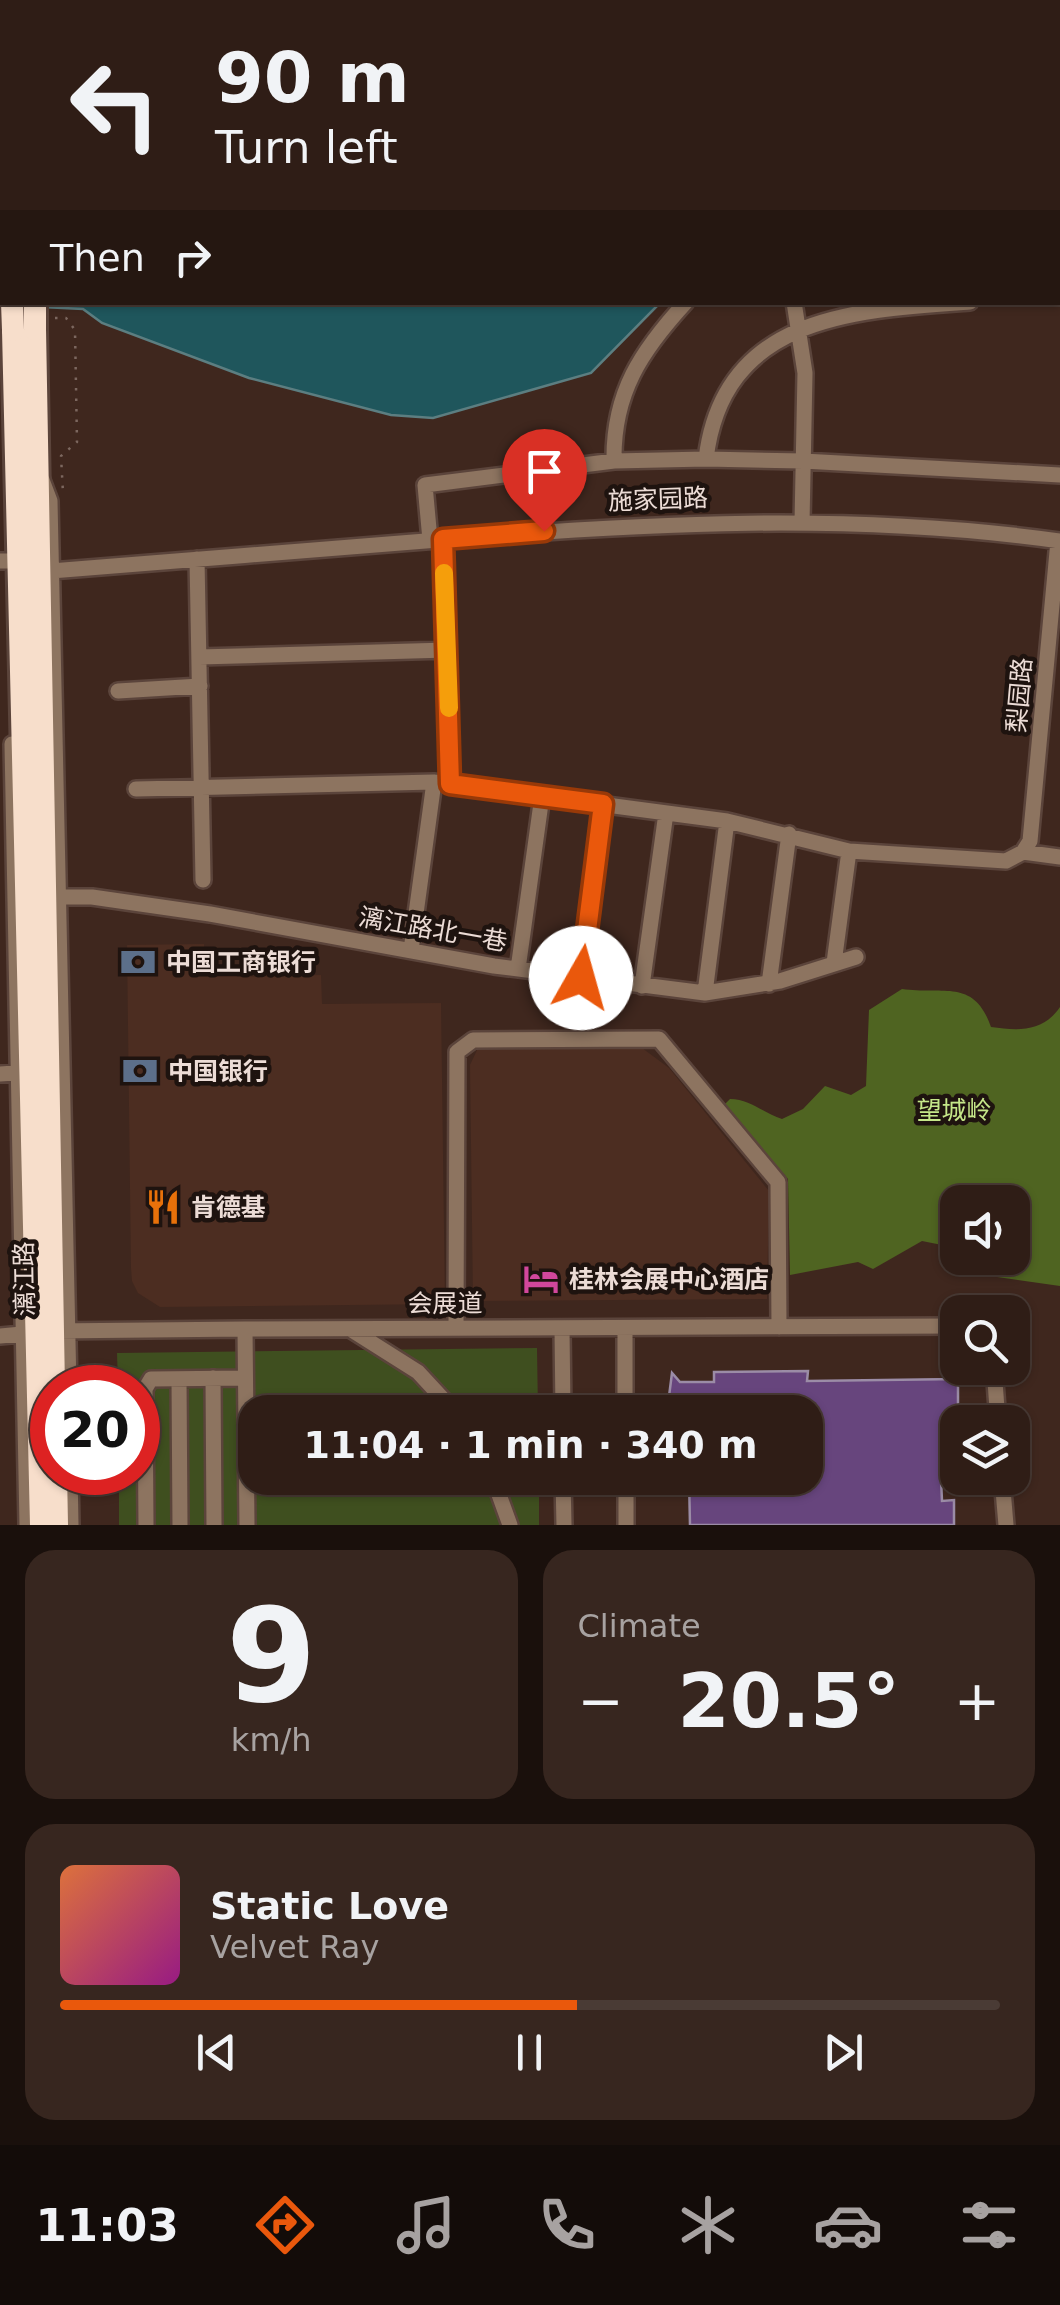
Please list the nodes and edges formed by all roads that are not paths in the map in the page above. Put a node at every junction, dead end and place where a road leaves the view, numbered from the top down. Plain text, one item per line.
1 (683, 305) edge
2 (795, 305) edge
3 (937, 305) edge
4 (33, 320) edge
5 (800, 330) junction
6 (17, 362) edge
7 (706, 459) junction
8 (614, 461) junction
9 (803, 461) junction
10 (28, 467) junction
11 (1060, 475) edge
12 (802, 522) junction
13 (437, 540) junction
14 (1059, 541) edge
15 (198, 559) junction
16 (24, 564) edge
17 (447, 650) junction
18 (199, 657) junction
19 (200, 686) junction
20 (118, 691) dead end
21 (6, 738) edge
22 (442, 783) junction
23 (202, 787) junction
24 (136, 789) dead end
25 (542, 796) junction
26 (603, 804) junction
27 (666, 813) junction
28 (727, 821) junction
29 (790, 834) junction
30 (849, 852) junction
31 (1023, 852) junction
32 (1060, 857) edge
33 (203, 880) dead end
34 (58, 897) junction
35 (411, 950) junction
36 (856, 957) dead end
37 (834, 963) junction
38 (518, 969) junction
39 (581, 978) junction
40 (770, 984) junction
41 (642, 986) junction
42 (705, 993) junction
43 (40, 1072) junction
44 (0, 1074) edge
45 (940, 1326) edge
46 (780, 1327) junction
47 (349, 1328) junction
48 (456, 1328) junction
49 (562, 1328) junction
50 (625, 1328) junction
51 (245, 1329) junction
52 (45, 1332) junction
53 (0, 1336) edge
54 (50, 1365) edge
55 (59, 1365) edge
56 (213, 1378) junction
57 (245, 1378) junction
58 (178, 1379) junction
59 (439, 1395) edge
60 (563, 1395) edge
61 (626, 1395) edge
62 (56, 1495) edge
63 (70, 1495) edge
64 (499, 1495) edge
65 (563, 1495) edge
66 (626, 1495) edge
67 (1003, 1495) edge
68 (27, 1525) edge
69 (41, 1525) edge
70 (57, 1525) edge
71 (71, 1525) edge
72 (146, 1525) edge
73 (180, 1525) edge
74 (214, 1525) edge
75 (247, 1525) edge
76 (510, 1525) edge
77 (564, 1525) edge
78 (626, 1525) edge
79 (1006, 1525) edge

1 - 8 street
2 - 5 street
3 - 5 street
4 - 6 highway, 漓江路
5 - 7 street
5 - 9 street
6 - 10 highway, 漓江路
7 - 8 street
7 - 9 street
8 - 13 street
9 - 11 street
9 - 12 street
10 - 16 highway, 漓江路
10 - 16 street
12 - 13 street, 施家园路
12 - 14 street, 施家园路
13 - 15 street, 施家园路
13 - 17 street
14 - 31 street, 梨园路
15 - 16 street, 施家园路
15 - 18 street
16 - 21 street
16 - 34 street
16 - 43 highway, 漓江路
17 - 18 street
17 - 22 street
18 - 19 street
19 - 20 street
19 - 23 street
21 - 43 street
22 - 23 street
22 - 25 street
22 - 35 street
23 - 24 street
23 - 33 street
25 - 26 street
25 - 38 street
26 - 27 street
26 - 39 street
27 - 28 street
27 - 41 street
28 - 29 street
28 - 42 street
29 - 30 street
29 - 40 street
30 - 31 street
30 - 37 street
31 - 32 street
34 - 35 street, 漓江路北一巷
34 - 43 street
35 - 38 street, 漓江路北一巷
36 - 37 street, 漓江路北一巷
37 - 40 street, 漓江路北一巷
38 - 39 street, 漓江路北一巷
39 - 41 street, 漓江路北一巷
40 - 42 street, 漓江路北一巷
41 - 42 street, 漓江路北一巷
43 - 44 street
43 - 52 highway, 漓江路
45 - 46 street, 会展道
46 - 48 street
46 - 50 street, 会展道
47 - 48 street, 会展道
47 - 51 street, 会展道
47 - 59 street
48 - 49 street, 会展道
49 - 50 street, 会展道
49 - 60 street
50 - 61 street
51 - 52 street, 会展道
51 - 57 street
52 - 53 street, 会展道
52 - 54 highway, 漓江路
52 - 55 street
52 - 68 street
52 - 69 highway, 漓江路
56 - 57 street
56 - 58 street
56 - 74 street
57 - 75 street
58 - 72 street
58 - 73 street
62 - 70 highway
63 - 71 street
64 - 76 street
65 - 77 street
66 - 78 street
67 - 79 street

